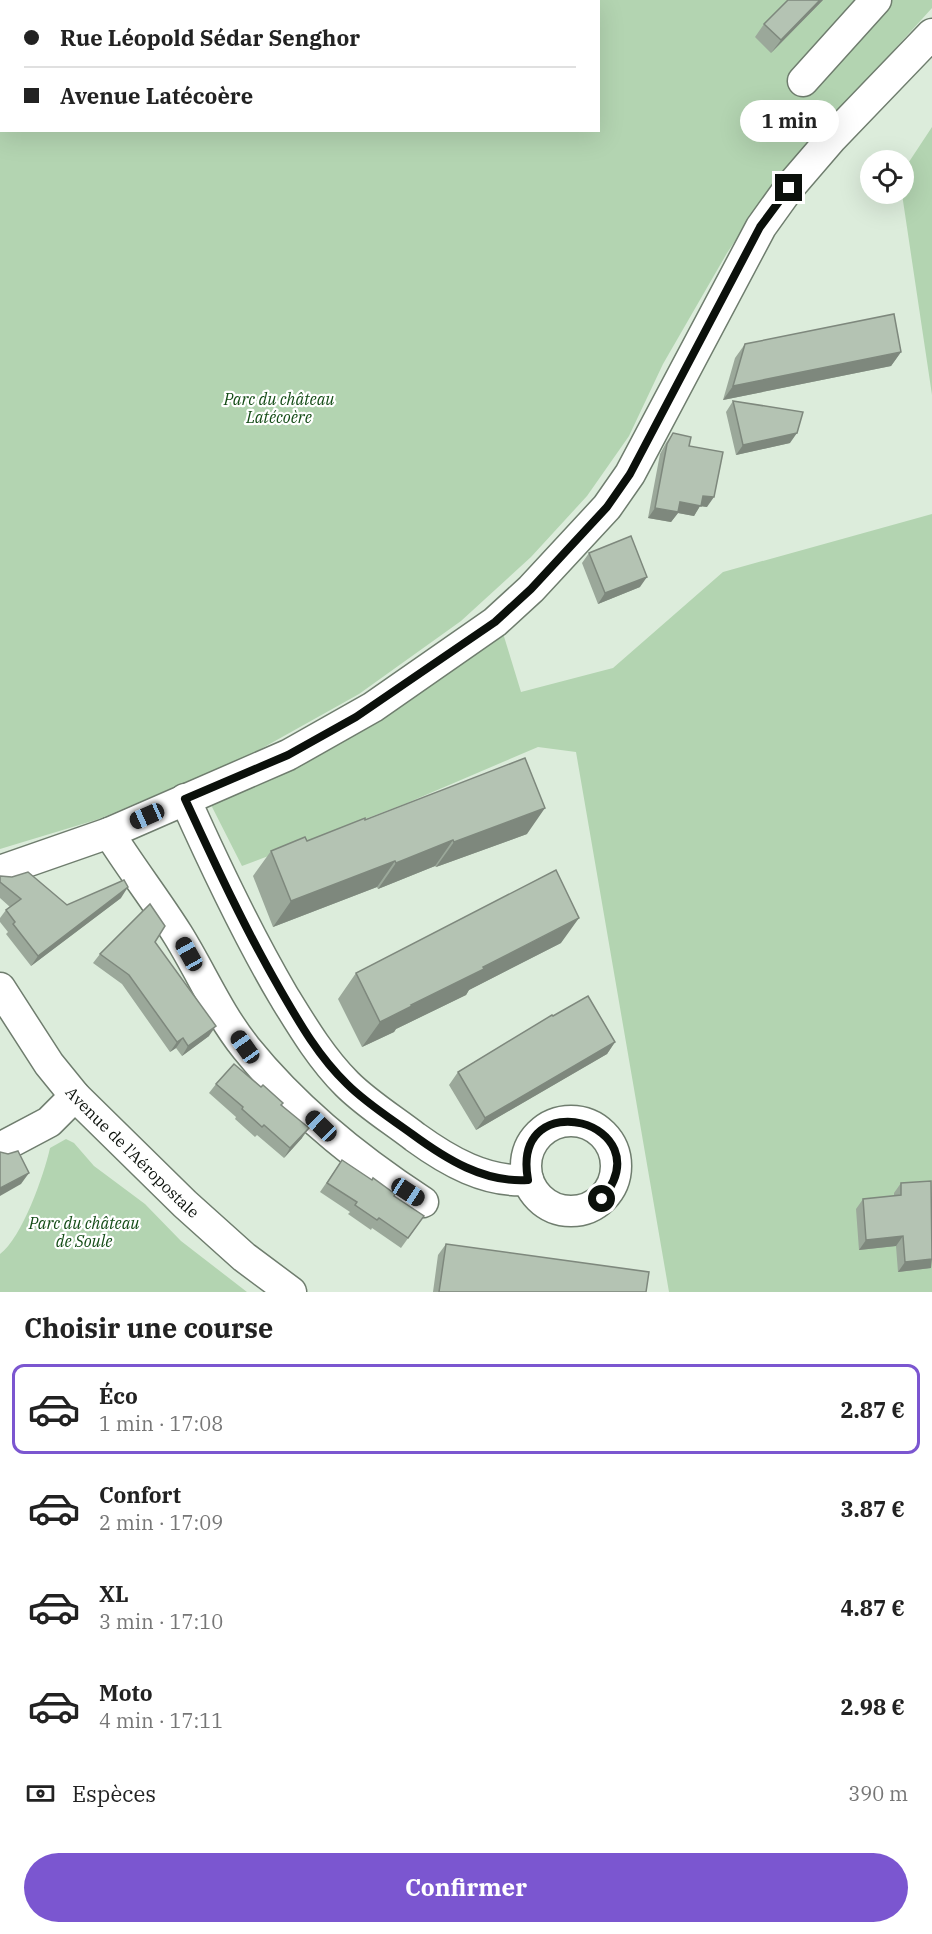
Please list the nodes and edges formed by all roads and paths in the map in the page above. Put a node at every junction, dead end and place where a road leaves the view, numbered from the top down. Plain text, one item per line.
1 (876, 0) edge
2 (932, 34) edge
3 (803, 81) dead end
4 (185, 799) junction
5 (109, 833) junction
6 (0, 871) edge
7 (0, 988) edge
8 (75, 1096) junction
9 (0, 1148) edge
10 (528, 1180) dead end
11 (423, 1202) dead end
12 (291, 1292) edge

1 - 3 street
2 - 4 street
4 - 5 street
4 - 10 street
5 - 6 street
5 - 11 street
7 - 8 street, Avenue de l'Aéropostale
8 - 9 street
8 - 12 street, Avenue de l'Aéropostale

